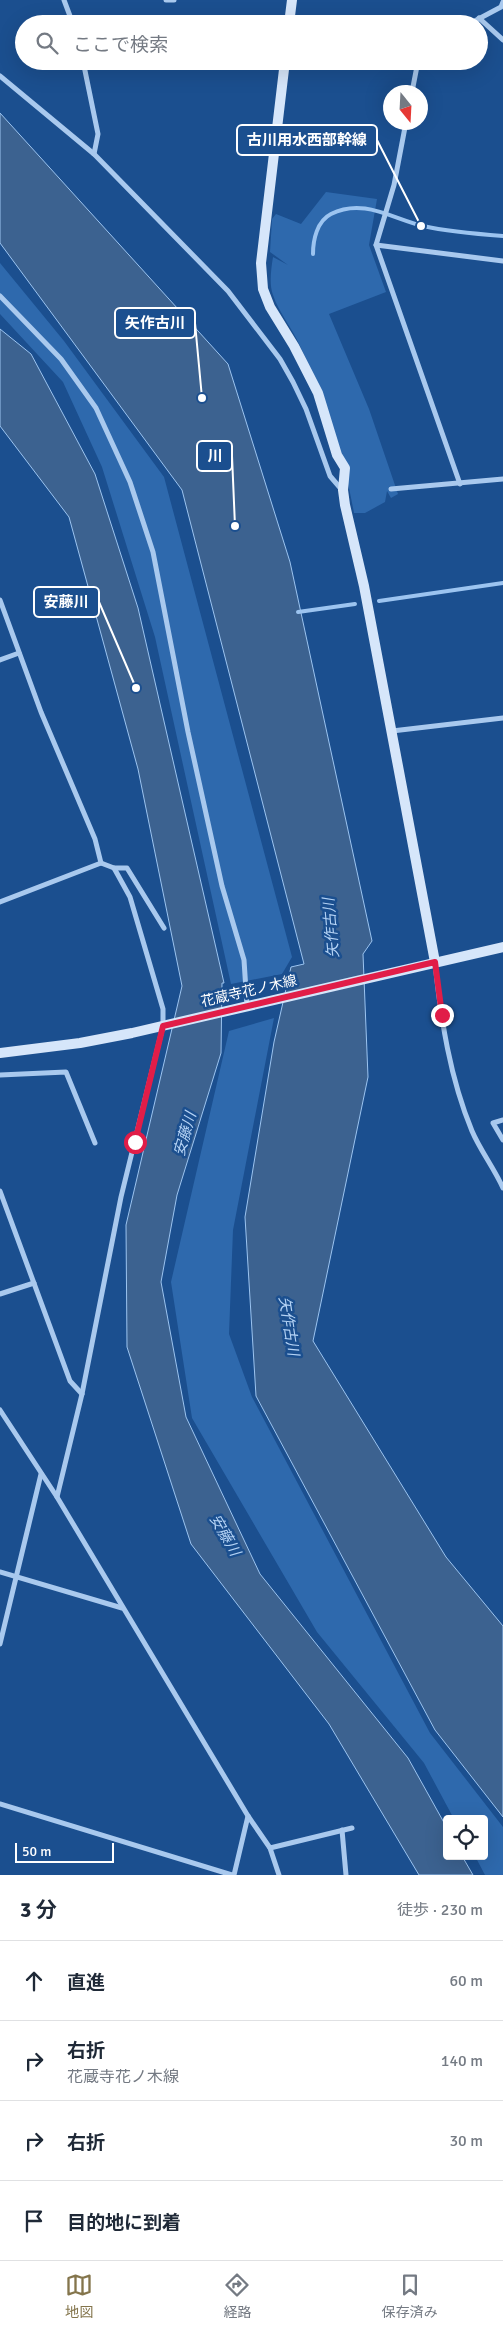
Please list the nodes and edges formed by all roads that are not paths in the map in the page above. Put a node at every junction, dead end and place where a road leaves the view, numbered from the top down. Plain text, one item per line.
1 (64, 0) edge
2 (166, 0) edge
3 (174, 0) edge
4 (292, 0) edge
5 (503, 2) edge
6 (70, 15) edge
7 (290, 15) edge
8 (485, 15) edge
9 (488, 26) edge
10 (503, 40) edge
11 (85, 70) edge
12 (284, 70) edge
13 (416, 70) edge
14 (0, 76) edge
15 (413, 85) edge
16 (404, 130) edge
17 (94, 154) junction
18 (376, 245) junction
19 (503, 261) edge
20 (0, 296) edge
21 (503, 479) edge
22 (460, 484) junction
23 (391, 489) dead end
24 (343, 490) junction
25 (0, 600) edge
26 (19, 653) junction
27 (0, 660) edge
28 (503, 718) edge
29 (391, 730) junction
30 (101, 863) junction
31 (114, 868) junction
32 (0, 902) edge
33 (164, 928) dead end
34 (503, 946) edge
35 (432, 963) junction
36 (247, 1006) junction
37 (166, 1025) junction
38 (0, 1053) edge
39 (0, 1075) edge
40 (503, 1120) edge
41 (503, 1140) edge
42 (95, 1142) dead end
43 (503, 1188) edge
44 (0, 1191) edge
45 (34, 1283) junction
46 (0, 1294) edge
47 (82, 1394) junction
48 (0, 1410) edge
49 (41, 1474) junction
50 (57, 1497) junction
51 (0, 1572) edge
52 (18, 1577) junction
53 (123, 1608) junction
54 (0, 1644) edge
55 (0, 1804) edge
56 (248, 1816) junction
57 (352, 1828) dead end
58 (342, 1830) junction
59 (270, 1848) junction
60 (233, 1875) edge
61 (279, 1875) edge
62 (346, 1875) edge

1 - 6 street
2 - 3 street
4 - 7 street
5 - 8 street
9 - 10 street
11 - 17 street
12 - 24 street
13 - 15 street
14 - 17 street
16 - 18 street
17 - 24 street
18 - 19 street
18 - 22 street
20 - 36 street
21 - 22 street
22 - 23 street
24 - 29 street
25 - 26 street
26 - 27 street
26 - 30 street
28 - 29 street
29 - 35 street
30 - 31 street
30 - 32 street
31 - 33 street
31 - 37 street
34 - 35 street, 花蔵寺花ノ木線
35 - 36 street, 花蔵寺花ノ木線
35 - 43 street
36 - 37 street, 花蔵寺花ノ木線
37 - 38 street, 花蔵寺花ノ木線
37 - 47 street
39 - 42 street
40 - 41 street
44 - 45 street
45 - 46 street
45 - 47 street
47 - 50 street
48 - 49 street
49 - 50 street
49 - 52 street
50 - 53 street
51 - 52 street
52 - 53 street
52 - 54 street
53 - 56 street
55 - 60 street
56 - 59 street
56 - 60 street
57 - 58 street
58 - 59 street
58 - 62 street
59 - 61 street

